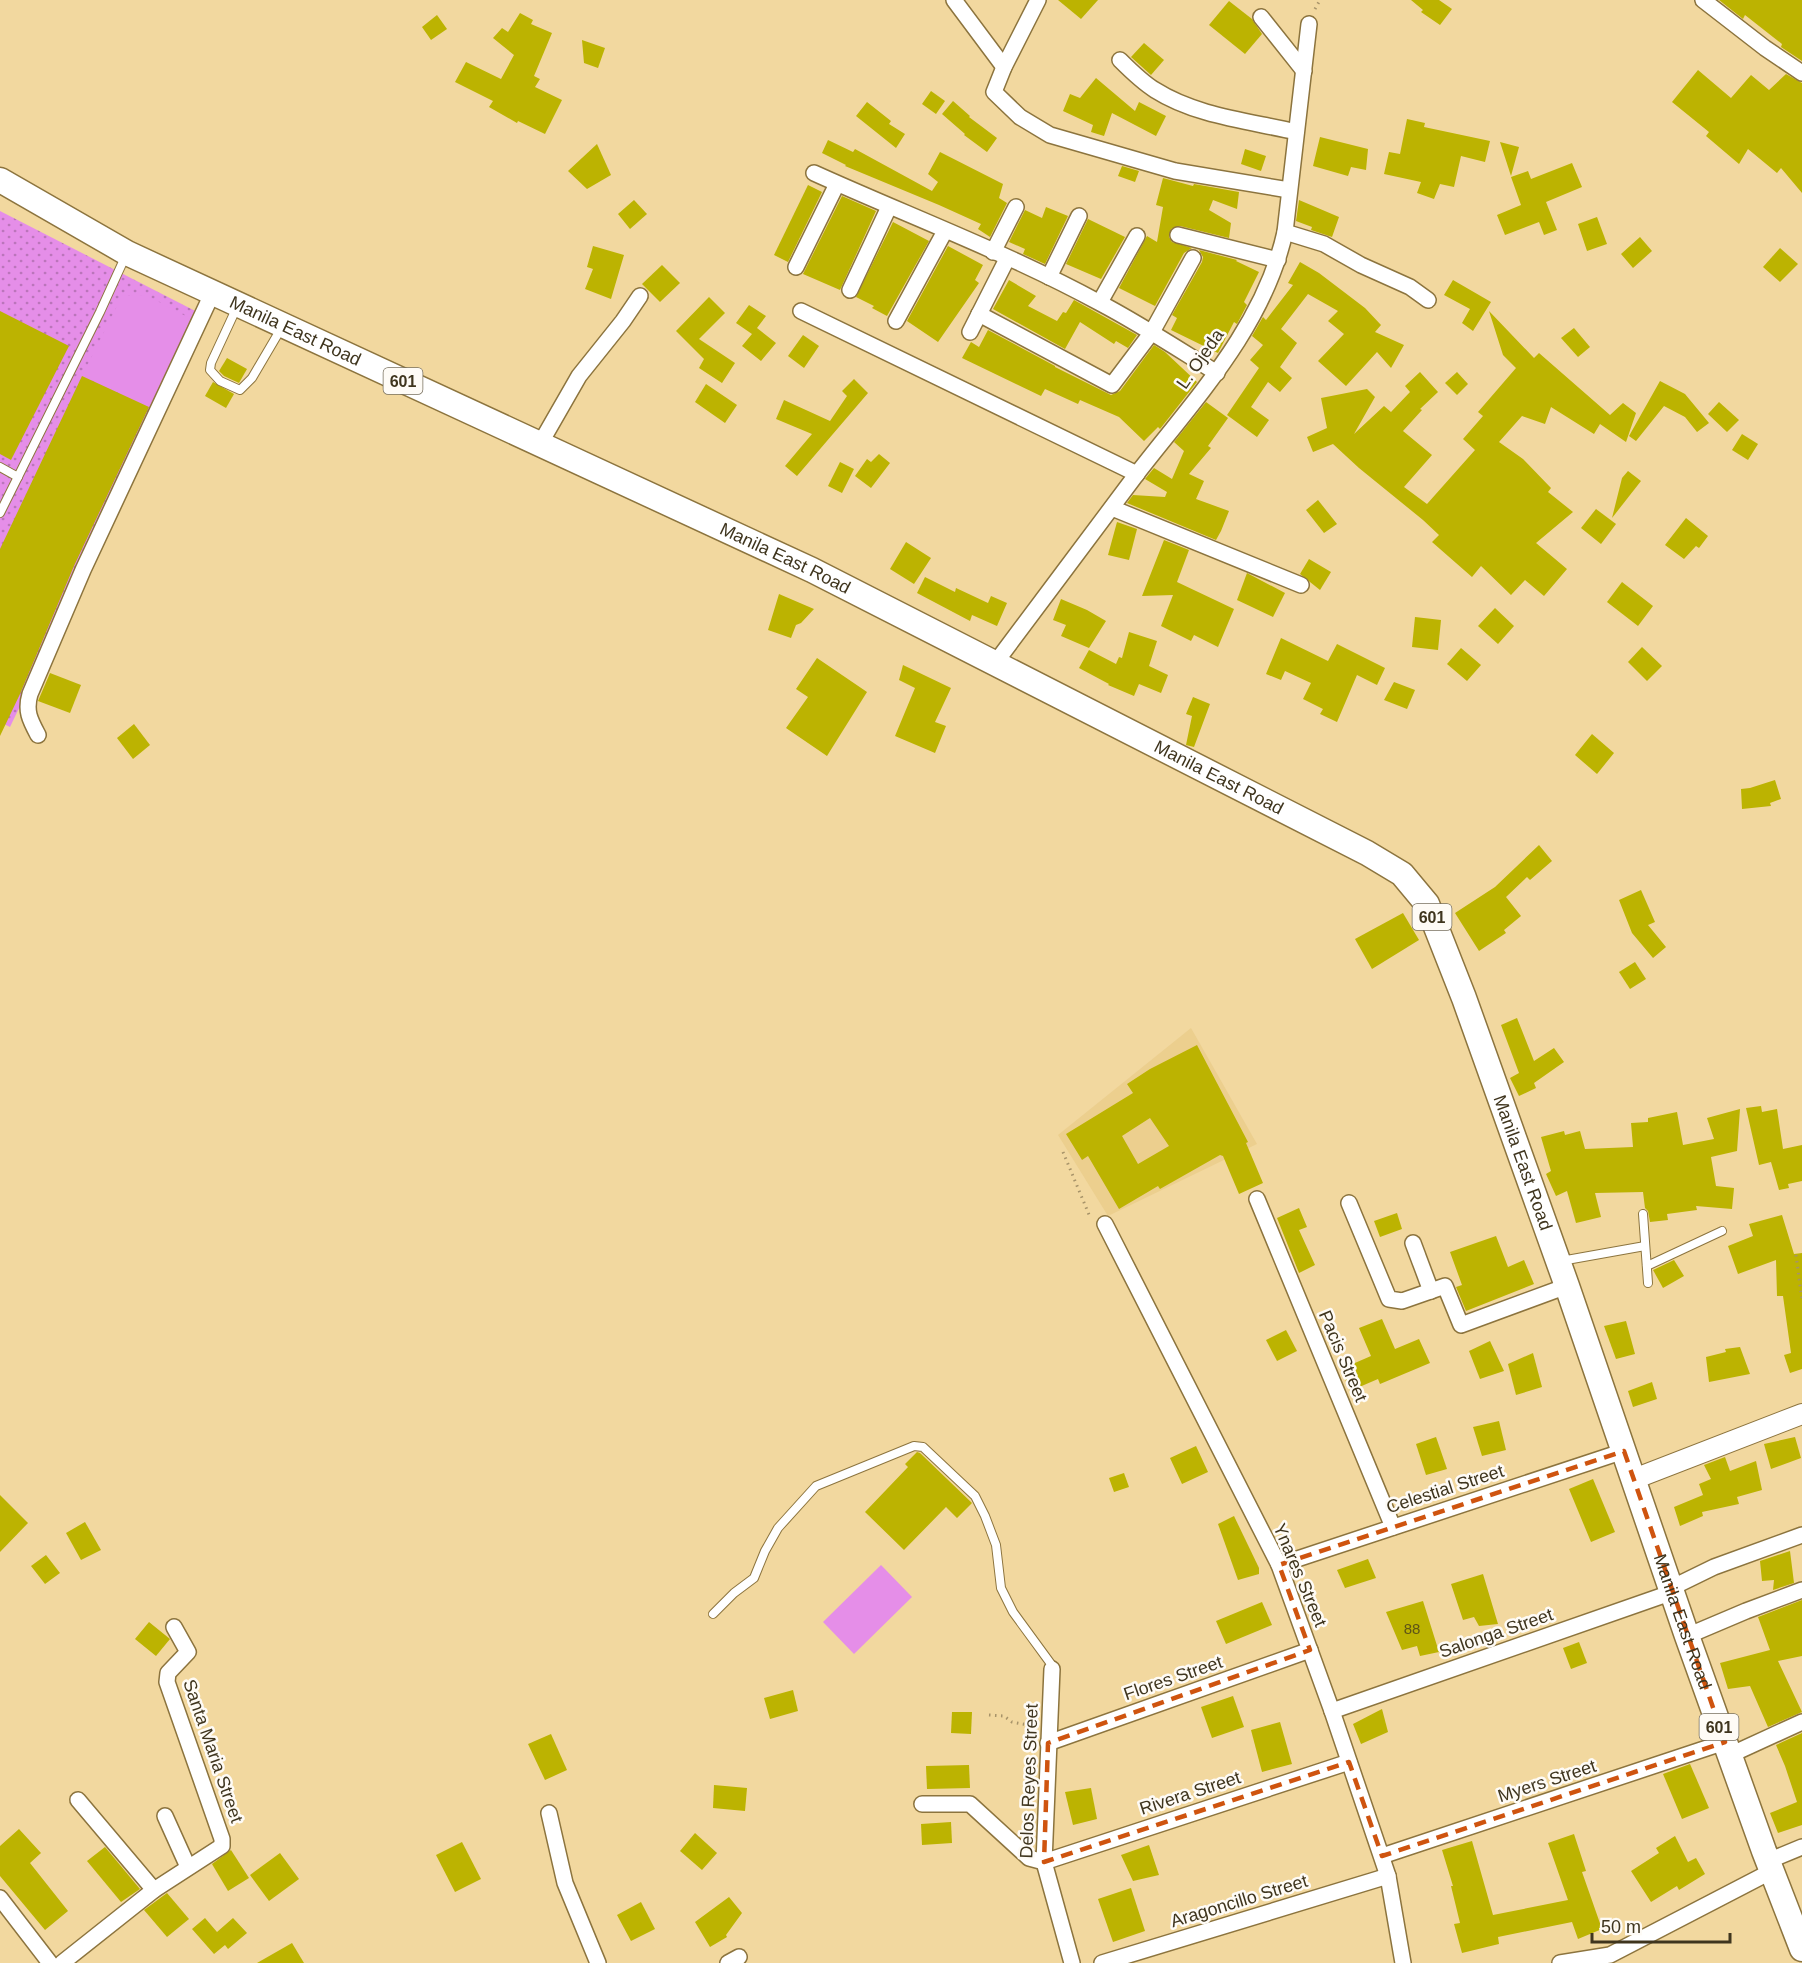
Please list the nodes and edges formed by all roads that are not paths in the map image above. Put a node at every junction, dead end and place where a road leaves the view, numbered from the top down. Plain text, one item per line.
1 (954, 0) edge
2 (1038, 0) edge
3 (1703, 0) edge
4 (1262, 17) dead end
5 (1309, 24) dead end
6 (1120, 60) dead end
7 (1004, 67) junction
8 (1304, 71) junction
9 (1802, 73) edge
10 (1296, 132) junction
11 (814, 173) dead end
12 (0, 180) edge
13 (837, 184) junction
14 (1289, 190) junction
15 (889, 207) junction
16 (1016, 207) dead end
17 (1079, 216) dead end
18 (945, 231) junction
19 (1285, 232) junction
20 (1178, 235) dead end
21 (1137, 236) dead end
22 (993, 252) junction
23 (127, 254) junction
24 (1007, 258) junction
25 (1193, 258) dead end
26 (1278, 260) junction
27 (796, 267) dead end
28 (1049, 277) junction
29 (849, 290) dead end
30 (212, 294) junction
31 (640, 296) dead end
32 (1428, 300) dead end
33 (1100, 302) junction
34 (238, 305) junction
35 (801, 311) dead end
36 (979, 314) junction
37 (896, 321) dead end
38 (282, 326) junction
39 (970, 332) dead end
40 (1152, 332) junction
41 (1217, 373) junction
42 (540, 444) junction
43 (0, 467) edge
44 (1137, 474) junction
45 (18, 477) junction
46 (1112, 508) junction
47 (0, 513) edge
48 (1301, 585) dead end
49 (996, 662) junction
50 (38, 735) dead end
51 (1257, 1199) dead end
52 (1349, 1203) dead end
53 (1643, 1214) dead end
54 (1105, 1224) road end
55 (1722, 1231) dead end
56 (1413, 1243) dead end
57 (1645, 1245) junction
58 (1558, 1261) junction
59 (1647, 1266) junction
60 (1648, 1283) dead end
61 (1567, 1286) junction
62 (1438, 1288) junction
63 (1802, 1414) edge
64 (1624, 1451) junction
65 (1634, 1479) junction
66 (1393, 1527) junction
67 (1802, 1535) edge
68 (1279, 1565) junction
69 (1672, 1590) junction
70 (1802, 1590) edge
71 (713, 1614) dead end
72 (174, 1627) dead end
73 (1687, 1636) junction
74 (1310, 1650) junction
75 (1053, 1669) joint
76 (1332, 1711) junction
77 (1802, 1722) edge
78 (1049, 1736) junction
79 (1727, 1748) junction
80 (1348, 1762) junction
81 (78, 1800) dead end
82 (922, 1804) dead end
83 (549, 1814) dead end
84 (165, 1816) dead end
85 (1802, 1847) edge
86 (1382, 1856) junction
87 (1044, 1862) junction
88 (1770, 1866) junction
89 (188, 1867) junction
90 (1388, 1876) junction
91 (154, 1890) junction
92 (2, 1904) edge
93 (1802, 1949) edge
94 (50, 1963) edge
95 (62, 1963) edge
96 (598, 1963) edge
97 (1072, 1963) edge
98 (1102, 1963) edge
99 (1403, 1963) edge
100 (1560, 1963) edge

1 - 7 street
2 - 7 street
3 - 9 street
4 - 8 street
5 - 8 street, L. Ojeda
6 - 10 street
7 - 14 street
8 - 10 street, L. Ojeda
10 - 14 street, L. Ojeda
11 - 13 street
12 - 23 main road, Manila East Road / 601
13 - 15 street
13 - 27 street
14 - 19 street, L. Ojeda
15 - 18 street
15 - 29 street
16 - 22 street
17 - 28 street
18 - 22 street
18 - 37 street
19 - 26 street, L. Ojeda
19 - 32 street
20 - 26 street
21 - 33 street
22 - 24 street
23 - 30 main road, Manila East Road / 601
23 - 45 lane
24 - 28 street
24 - 36 street
25 - 40 street
26 - 41 street, L. Ojeda
28 - 33 street
30 - 34 main road, Manila East Road / 601
30 - 50 street
31 - 42 street
33 - 40 street
34 - 38 main road, Manila East Road / 601
34 - 38 lane
35 - 44 street
36 - 39 street
36 - 40 street
38 - 42 main road, Manila East Road / 601
40 - 41 street
41 - 44 street, L. Ojeda
42 - 49 main road, Manila East Road / 601
43 - 45 lane
44 - 46 street, L. Ojeda
45 - 47 lane
46 - 48 street
46 - 49 street, L. Ojeda
49 - 58 main road, Manila East Road / 601
51 - 66 street, Pacis Street
52 - 62 street
53 - 57 lane
54 - 68 street, Ynares Street
55 - 59 lane
56 - 62 street
57 - 58 lane
57 - 59 lane
58 - 61 main road, Manila East Road / 601
59 - 60 lane
61 - 62 street
61 - 64 main road, Manila East Road / 601
63 - 65 street
64 - 65 main road, Manila East Road / 601
64 - 66 street, Celestial Street
65 - 69 main road, Manila East Road / 601
66 - 68 street, Celestial Street
67 - 69 street, Salonga Street
68 - 74 street, Ynares Street
69 - 73 main road, Manila East Road / 601
69 - 76 street, Salonga Street
70 - 73 street
71 - 75 lane
72 - 89 street, Santa Maria Street
73 - 79 main road, Manila East Road / 601
74 - 76 street, Ynares Street
74 - 78 street, Flores Street
75 - 78 street, Delos Reyes Street
76 - 80 street, Ynares Street
77 - 79 street, Myers Street
78 - 87 street, Delos Reyes Street
79 - 86 street, Myers Street
79 - 88 main road, Manila East Road / 601
80 - 86 street, Ynares Street
80 - 87 street, Rivera Street
81 - 91 street
82 - 87 street
83 - 96 street
84 - 89 street
85 - 88 street
86 - 90 street, Ynares Street
87 - 97 street, Delos Reyes Street
88 - 93 main road, Manila East Road / 601
88 - 100 street
89 - 91 street, Santa Maria Street
90 - 98 street, Aragoncillo Street
90 - 99 street, Ynares Street
91 - 95 street, Santa Maria Street
92 - 94 street

